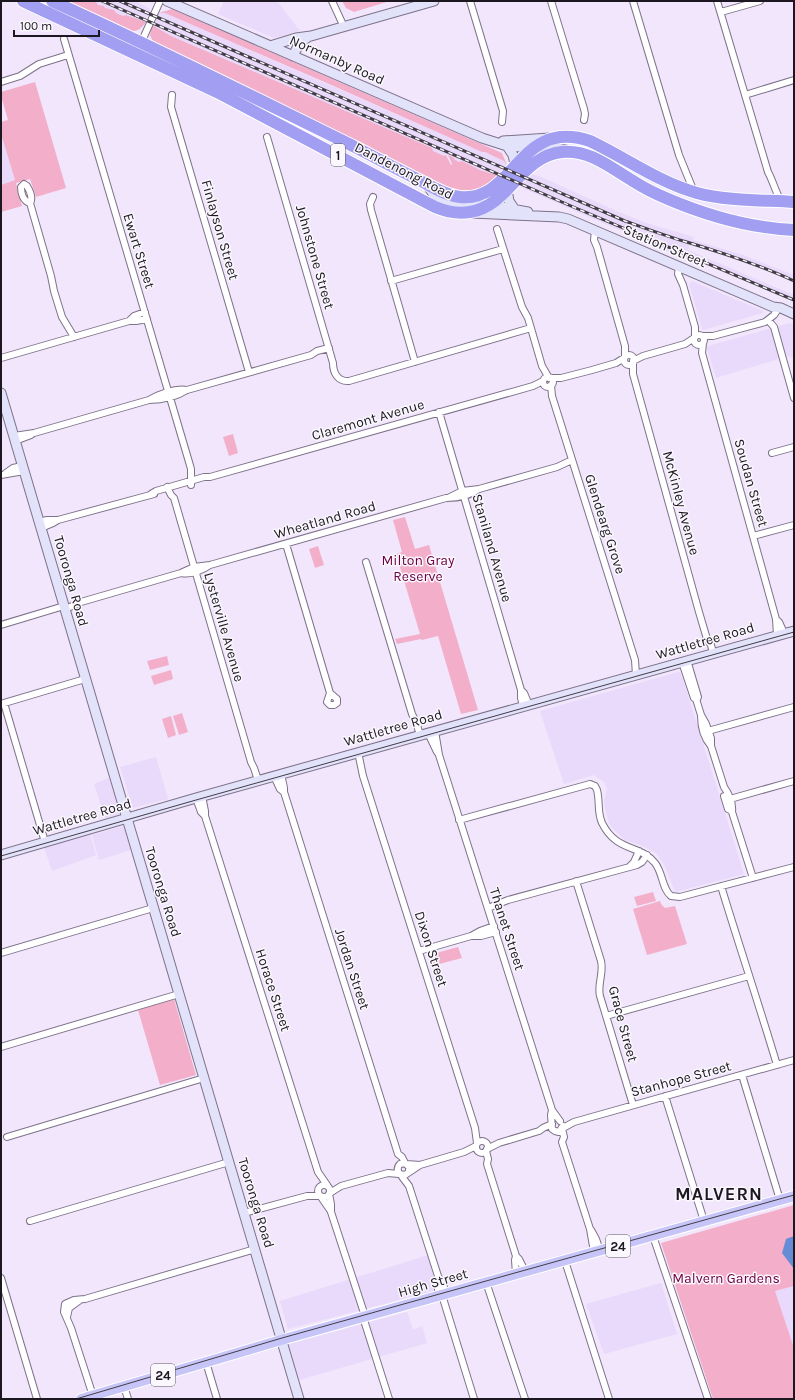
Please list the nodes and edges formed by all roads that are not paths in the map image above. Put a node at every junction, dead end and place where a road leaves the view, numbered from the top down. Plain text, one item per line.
1 (24, 1) edge
2 (52, 1) edge
3 (160, 1) edge
4 (167, 1) edge
5 (332, 1) edge
6 (434, 1) edge
7 (470, 1) edge
8 (551, 1) edge
9 (633, 1) edge
10 (717, 1) edge
11 (760, 1) edge
12 (721, 12) junction
13 (344, 27) junction
14 (308, 37) junction
15 (64, 39) dead end
16 (142, 42) junction
17 (270, 46) junction
18 (68, 54) junction
19 (136, 54) junction
20 (293, 56) junction
21 (794, 80) edge
22 (1, 82) edge
23 (172, 95) dead end
24 (745, 95) junction
25 (584, 120) dead end
26 (502, 122) dead end
27 (267, 137) dead end
28 (558, 137) junction
29 (497, 142) junction
30 (507, 146) junction
31 (532, 148) junction
32 (577, 152) junction
33 (515, 164) junction
34 (426, 184) junction
35 (507, 190) junction
36 (694, 192) junction
37 (373, 196) dead end
38 (714, 196) junction
39 (782, 201) junction
40 (794, 202) edge
41 (30, 203) dead end
42 (490, 205) junction
43 (515, 210) junction
44 (461, 213) junction
45 (715, 215) junction
46 (540, 216) junction
47 (497, 229) dead end
48 (794, 230) edge
49 (598, 232) junction
50 (503, 249) junction
51 (682, 268) junction
52 (392, 281) junction
53 (776, 308) junction
54 (794, 314) edge
55 (146, 315) junction
56 (794, 318) edge
57 (770, 319) junction
58 (67, 327) junction
59 (531, 328) junction
60 (74, 337) junction
61 (67, 339) junction
62 (699, 340) junction
63 (329, 350) junction
64 (1, 358) edge
65 (629, 360) junction
66 (415, 362) junction
67 (249, 372) junction
68 (547, 382) junction
69 (1, 393) edge
70 (169, 395) junction
71 (794, 398) edge
72 (439, 412) junction
73 (14, 438) junction
74 (794, 447) edge
75 (772, 453) dead end
76 (573, 462) junction
77 (23, 468) junction
78 (4, 474) edge
79 (194, 482) junction
80 (175, 487) junction
81 (168, 489) junction
82 (463, 494) junction
83 (174, 498) junction
84 (40, 525) junction
85 (794, 525) edge
86 (753, 536) junction
87 (286, 544) junction
88 (366, 562) dead end
89 (195, 570) junction
90 (64, 606) junction
91 (1, 625) edge
92 (794, 630) edge
93 (781, 634) junction
94 (710, 654) junction
95 (685, 661) junction
96 (639, 674) junction
97 (85, 679) junction
98 (330, 693) dead end
99 (3, 704) edge
100 (526, 705) junction
101 (794, 707) edge
102 (701, 715) junction
103 (708, 731) junction
104 (425, 734) junction
105 (711, 746) junction
106 (356, 753) junction
107 (278, 775) junction
108 (256, 781) junction
109 (794, 781) edge
110 (199, 797) junction
111 (727, 798) junction
112 (126, 818) junction
113 (459, 820) junction
114 (45, 842) junction
115 (639, 852) junction
116 (1, 855) edge
117 (647, 855) junction
118 (630, 866) junction
119 (794, 867) edge
120 (753, 878) junction
121 (576, 881) junction
122 (721, 886) junction
123 (487, 906) junction
124 (153, 908) junction
125 (495, 929) junction
126 (419, 951) junction
127 (1, 953) edge
128 (748, 976) junction
129 (179, 994) junction
130 (606, 1016) junction
131 (1, 1047) edge
132 (794, 1060) edge
133 (777, 1065) junction
134 (742, 1075) junction
135 (204, 1078) junction
136 (665, 1096) junction
137 (633, 1105) junction
138 (552, 1110) junction
139 (561, 1125) junction
140 (553, 1127) junction
141 (7, 1137) dead end
142 (562, 1142) junction
143 (480, 1143) junction
144 (499, 1143) junction
145 (487, 1150) junction
146 (464, 1152) junction
147 (479, 1153) junction
148 (398, 1154) junction
149 (229, 1162) junction
150 (406, 1164) junction
151 (420, 1164) junction
152 (487, 1164) junction
153 (399, 1170) junction
154 (318, 1172) junction
155 (409, 1172) junction
156 (328, 1186) junction
157 (341, 1186) junction
158 (409, 1186) junction
159 (319, 1192) junction
160 (330, 1194) junction
161 (794, 1196) edge
162 (780, 1200) junction
163 (330, 1210) junction
164 (244, 1213) junction
165 (30, 1221) dead end
166 (704, 1221) junction
167 (653, 1236) junction
168 (255, 1249) junction
169 (597, 1251) junction
170 (516, 1256) junction
171 (564, 1260) junction
172 (521, 1273) junction
173 (1, 1278) edge
174 (486, 1282) junction
175 (443, 1295) junction
176 (364, 1317) junction
177 (282, 1340) junction
178 (206, 1362) junction
179 (124, 1386) junction
180 (92, 1396) junction
181 (37, 1399) edge
182 (81, 1399) edge
183 (128, 1399) edge
184 (217, 1399) edge
185 (299, 1399) edge
186 (389, 1399) edge
187 (474, 1399) edge
188 (525, 1399) edge
189 (609, 1399) edge
190 (708, 1399) edge

1 - 19 highway, Dandenong Road / 1
2 - 16 highway, Dandenong Road / 1
3 - 16 street
4 - 17 main road, Normanby Road
5 - 13 street
6 - 13 main road
7 - 26 street
8 - 25 street
9 - 36 street
10 - 12 street
11 - 12 street
12 - 24 street
13 - 14 main road
14 - 17 main road
14 - 20 main road
15 - 18 street, Ewart Street
16 - 19 street
16 - 34 highway, Dandenong Road / 1
17 - 20 main road, Normanby Road
18 - 22 street
18 - 55 street, Ewart Street
19 - 44 highway, Dandenong Road / 1
20 - 29 main road, Normanby Road
21 - 24 street
23 - 67 street, Finlayson Street
24 - 39 street
27 - 63 street, Johnstone Street
28 - 29 main road, Normanby Road
28 - 31 highway, Dandenong Road / 1
28 - 36 highway, Dandenong Road / 1
29 - 30 main road, Normanby Road
30 - 31 main road, Normanby Road
30 - 33 main road
31 - 32 main road, Normanby Road
31 - 33 highway, Dandenong Road / 1
32 - 35 highway, Dandenong Road / 1
32 - 45 highway, Dandenong Road / 1
33 - 34 highway, Dandenong Road / 1
34 - 42 main road, Station Street
35 - 42 highway, Dandenong Road / 1
35 - 43 main road
36 - 38 highway, Dandenong Road / 1
37 - 52 street
38 - 39 highway, Dandenong Road / 1
38 - 45 highway
39 - 40 highway, Dandenong Road / 1
41 - 58 street
42 - 43 main road, Station Street
42 - 44 highway, Dandenong Road / 1
43 - 46 main road, Station Street
44 - 46 main road, Station Street
45 - 48 highway, Dandenong Road / 1
46 - 49 main road, Station Street
47 - 50 street, Glendearg Grove
49 - 51 main road, Station Street
49 - 65 street
50 - 52 street
50 - 59 street, Glendearg Grove
51 - 53 main road, Station Street
51 - 62 street
52 - 66 street
53 - 54 main road, Station Street
53 - 56 main road, Station Street
53 - 57 street
55 - 60 street
55 - 70 street, Ewart Street
57 - 62 street
57 - 71 street
58 - 60 street
58 - 61 street
59 - 66 street
59 - 68 street, Glendearg Grove
60 - 61 street
61 - 64 street
62 - 65 street
62 - 86 street, Soudan Street
63 - 66 street, Johnstone Street
63 - 67 street
65 - 68 street
65 - 94 street, McKinley Avenue
67 - 70 street
68 - 72 street, Claremont Avenue
68 - 76 street, Glendearg Grove
69 - 73 main road, Tooronga Road
70 - 73 street
70 - 79 street, Ewart Street
72 - 79 street, Claremont Avenue
72 - 82 street, Staniland Avenue
73 - 77 main road, Tooronga Road
74 - 75 street
76 - 82 street, Wheatland Road
76 - 96 street, Glendearg Grove
77 - 78 street
77 - 84 main road, Tooronga Road
79 - 80 street, Claremont Avenue
80 - 81 street, Claremont Avenue
80 - 83 street, Lysterville Avenue
81 - 83 street, Lysterville Avenue
81 - 84 street, Claremont Avenue
82 - 87 street, Wheatland Road
82 - 100 street, Staniland Avenue
83 - 89 street, Lysterville Avenue
84 - 90 main road, Tooronga Road
85 - 86 street
86 - 93 street, Soudan Street
87 - 89 street, Wheatland Road
87 - 98 street
88 - 104 street, Thanet Street
89 - 90 street, Wheatland Road
89 - 108 street, Lysterville Avenue
90 - 91 street, Wheatland Road
90 - 97 main road, Tooronga Road
92 - 93 main road, Wattletree Road
93 - 94 main road, Wattletree Road
94 - 95 main road, Wattletree Road
95 - 96 main road, Wattletree Road
95 - 102 street
96 - 100 main road, Wattletree Road
97 - 99 street
97 - 112 main road, Tooronga Road
99 - 114 street
100 - 104 main road, Wattletree Road
101 - 103 street
102 - 103 street
102 - 105 street
103 - 105 street
104 - 106 main road, Wattletree Road
104 - 113 street, Thanet Street
105 - 111 street
106 - 107 main road, Wattletree Road
106 - 126 street, Dixon Street
107 - 108 main road, Wattletree Road
107 - 148 street, Jordan Street
108 - 110 main road, Wattletree Road
109 - 111 street
110 - 112 main road, Wattletree Road
110 - 154 street, Horace Street
111 - 120 street
112 - 114 main road, Wattletree Road
112 - 124 main road, Tooronga Road
113 - 115 street
113 - 123 street, Thanet Street
114 - 116 main road, Wattletree Road
115 - 117 street
115 - 118 street
117 - 118 street
117 - 122 street
118 - 121 street
119 - 120 street
120 - 122 street
121 - 123 street
121 - 130 street, Grace Street
122 - 128 street
123 - 125 street, Thanet Street
124 - 127 street
124 - 129 main road, Tooronga Road
125 - 126 street
125 - 138 street, Thanet Street
126 - 143 street, Dixon Street
128 - 130 street
128 - 133 street
129 - 131 street
129 - 135 main road, Tooronga Road
130 - 137 street, Grace Street
132 - 133 street, Stanhope Street
133 - 134 street, Stanhope Street
134 - 136 street, Stanhope Street
134 - 162 street
135 - 141 street
135 - 149 main road, Tooronga Road
136 - 137 street, Stanhope Street
136 - 166 street
137 - 139 street, Stanhope Street
138 - 139 street, Thanet Street
138 - 140 street, Thanet Street
139 - 140 street
139 - 140 street
139 - 142 street
140 - 142 street
140 - 144 street
142 - 169 street
143 - 144 street
143 - 145 street
143 - 146 street
143 - 147 street
144 - 145 street
145 - 147 street
145 - 152 street
146 - 147 street
146 - 151 street
147 - 152 street
148 - 150 street, Jordan Street
148 - 153 street, Jordan Street
149 - 164 main road, Tooronga Road
149 - 165 street
150 - 151 street
150 - 153 street
150 - 155 street
151 - 155 street
152 - 170 street
153 - 155 street
153 - 157 street
153 - 158 street
154 - 156 street, Horace Street
154 - 159 street, Horace Street
155 - 158 street
156 - 157 street
156 - 159 street
156 - 160 street
157 - 160 street
158 - 175 street
159 - 160 street
159 - 163 street
159 - 164 street
160 - 163 street
161 - 162 main road, High Street / 24
162 - 166 main road, High Street / 24
163 - 176 street
164 - 168 main road, Tooronga Road
166 - 167 main road, High Street / 24
167 - 169 main road, High Street / 24
167 - 190 street
168 - 177 main road, Tooronga Road
168 - 180 street
169 - 171 main road, High Street / 24
170 - 172 street
170 - 172 street
171 - 172 main road, High Street / 24
171 - 189 street
172 - 174 main road, High Street / 24
173 - 181 street
174 - 175 main road, High Street / 24
174 - 188 street
175 - 176 main road, High Street / 24
175 - 187 street
176 - 177 main road, High Street / 24
176 - 186 street
177 - 178 main road, High Street / 24
177 - 185 main road, Tooronga Road
178 - 179 main road, High Street / 24
178 - 184 street
179 - 180 main road, High Street / 24
179 - 183 street
180 - 182 main road, High Street / 24

